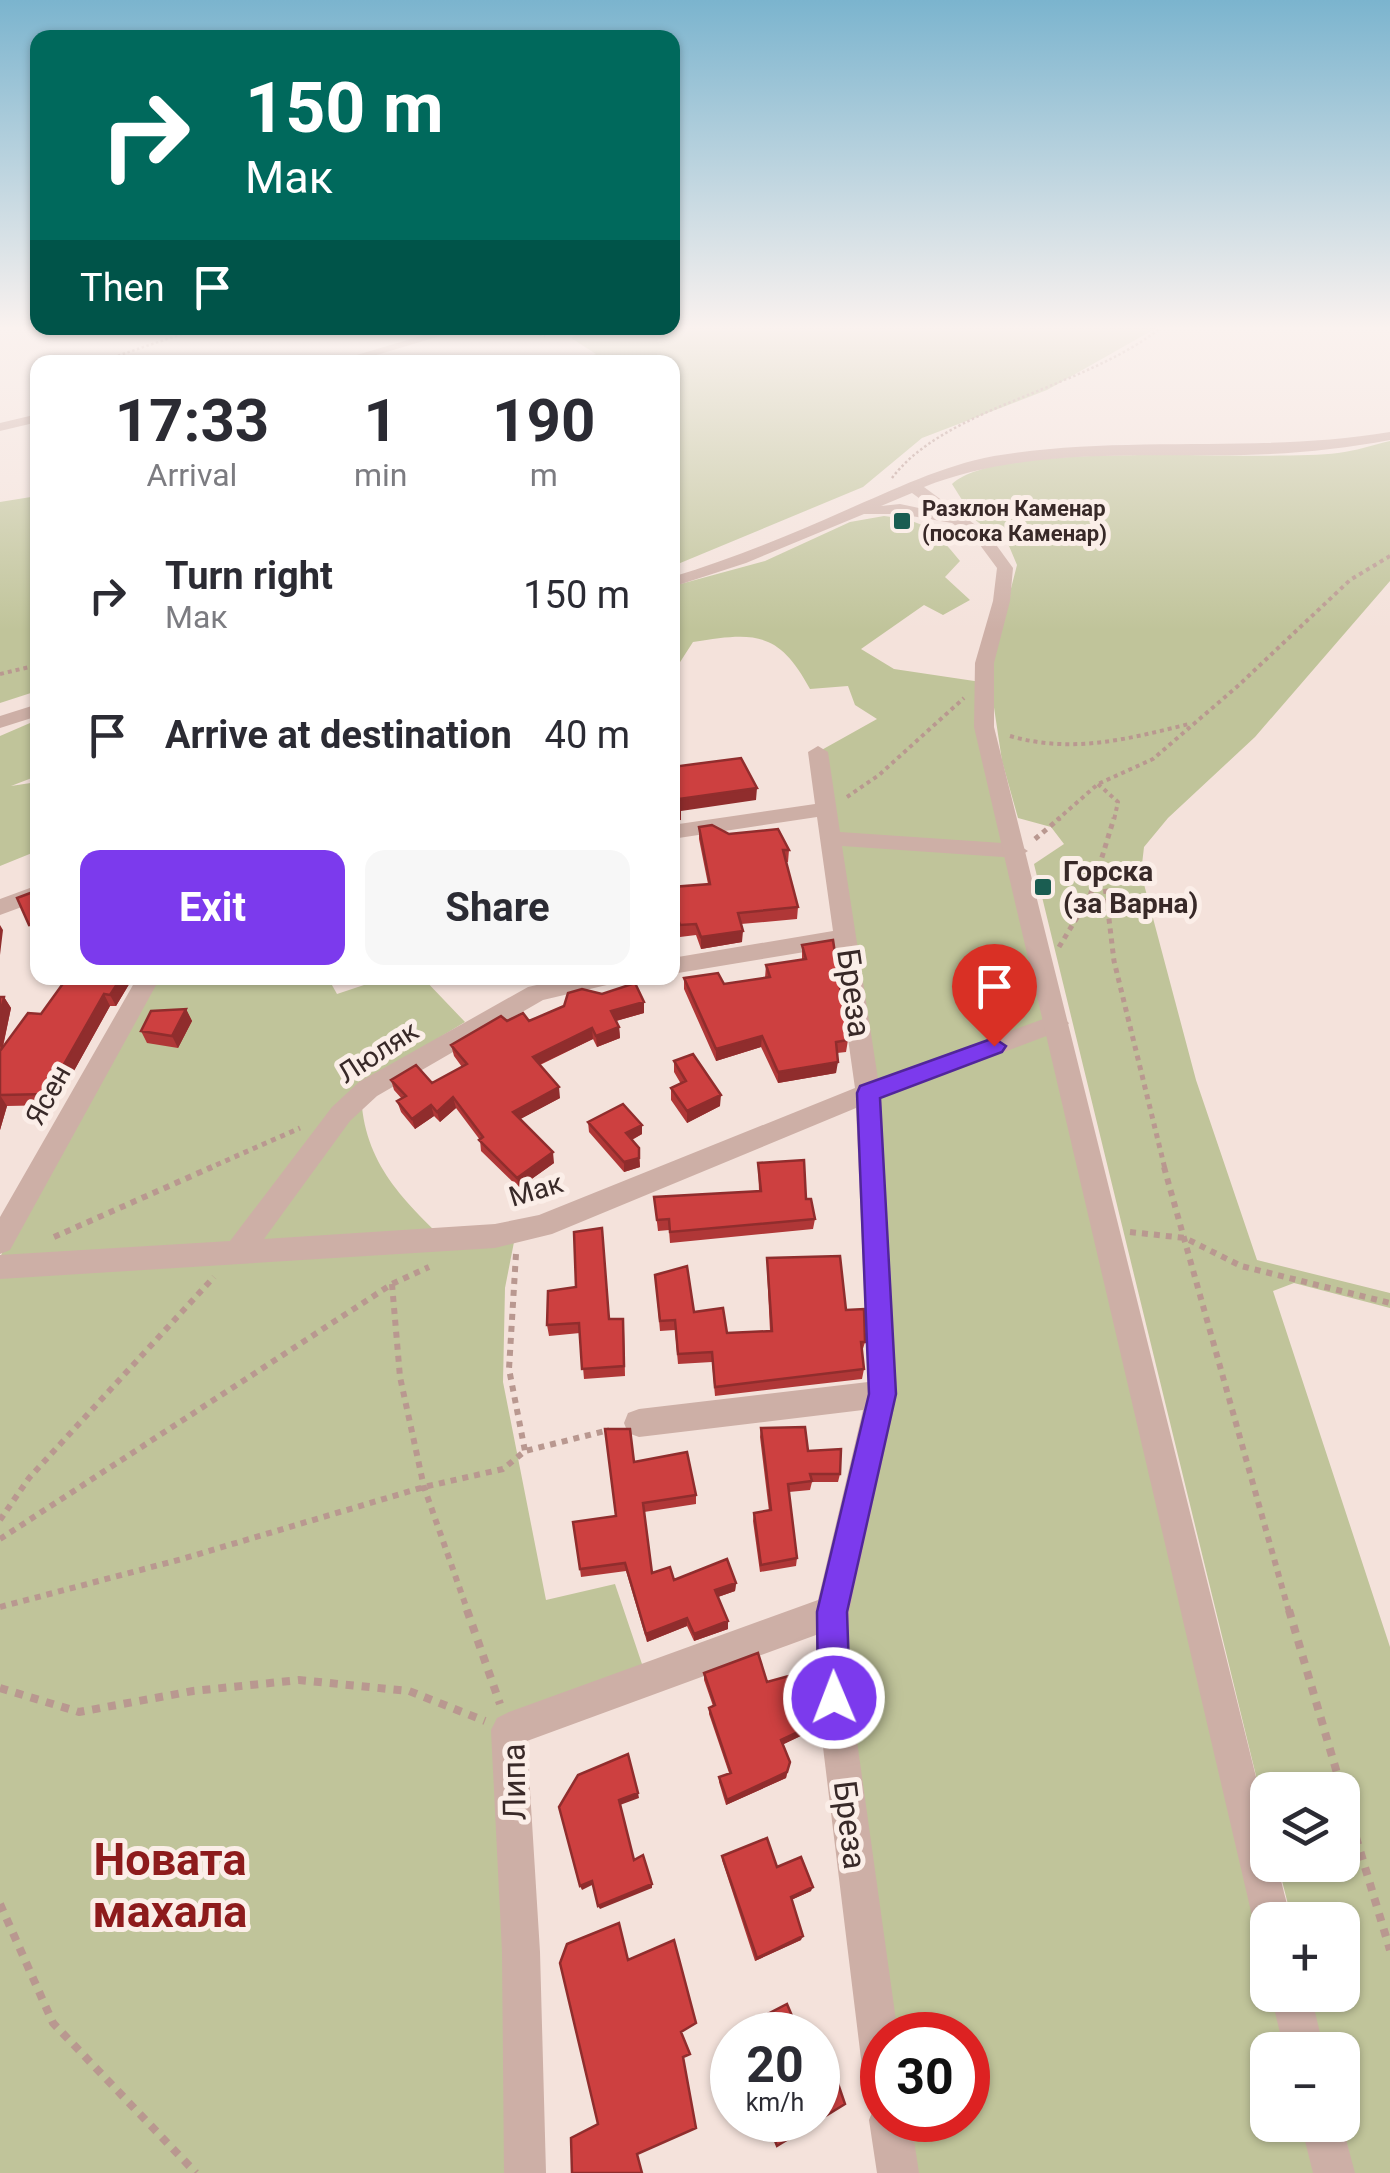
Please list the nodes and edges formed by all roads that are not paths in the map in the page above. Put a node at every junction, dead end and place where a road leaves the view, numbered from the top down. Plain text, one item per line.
1 (1390, 436) edge
2 (940, 477) junction
3 (907, 489) junction
4 (846, 516) junction
5 (965, 526) junction
6 (680, 579) edge
7 (30, 713) edge
8 (0, 722) edge
9 (818, 752) dead end
10 (830, 824) junction
11 (680, 832) edge
12 (1017, 851) junction
13 (30, 895) edge
14 (0, 907) edge
15 (846, 937) junction
16 (680, 965) edge
17 (144, 985) edge
18 (531, 985) edge
19 (1058, 1023) junction
20 (868, 1093) junction
21 (0, 1242) edge
22 (240, 1249) junction
23 (0, 1266) edge
24 (882, 1394) junction
25 (639, 1422) road end
26 (832, 1612) junction
27 (1268, 1902) edge
28 (875, 2012) edge
29 (893, 2142) edge
30 (1326, 2142) edge
31 (525, 2173) edge
32 (898, 2173) edge
33 (1334, 2173) edge

1 - 2 street
2 - 3 street
2 - 5 street
3 - 4 street
3 - 5 street
4 - 5 street
4 - 6 street
5 - 12 street
7 - 8 street
9 - 10 street, Бреза
10 - 11 street
10 - 12 street
10 - 15 street, Бреза
12 - 19 street
13 - 14 street
15 - 16 street
15 - 20 street, Бреза
17 - 21 street, Ясен
18 - 22 street, Люляк
19 - 20 street, Мак
19 - 27 street
20 - 22 street, Мак
20 - 24 street, Бреза
22 - 23 street, Мак
24 - 25 street
24 - 26 street, Бреза
26 - 28 street, Бреза
26 - 31 street, Липа
29 - 32 street
30 - 33 street

